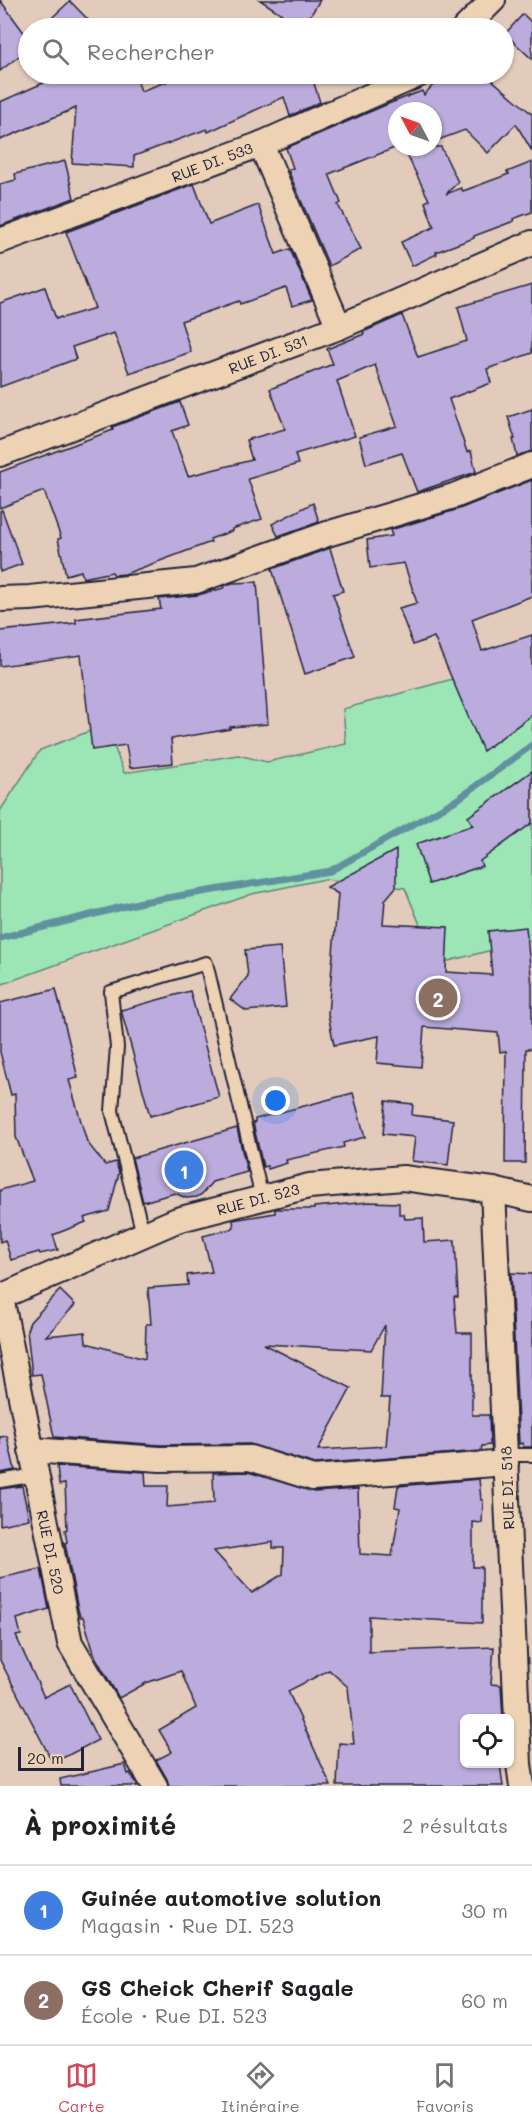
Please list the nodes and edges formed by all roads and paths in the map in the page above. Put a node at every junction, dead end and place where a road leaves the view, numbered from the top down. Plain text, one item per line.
1 (493, 0) edge
2 (475, 18) edge
3 (397, 84) edge
4 (261, 144) junction
5 (0, 241) edge
6 (532, 243) edge
7 (339, 327) junction
8 (0, 454) edge
9 (532, 465) edge
10 (0, 599) edge
11 (493, 1190) junction
12 (262, 1198) junction
13 (532, 1198) edge
14 (143, 1234) junction
15 (0, 1297) edge
16 (31, 1450) junction
17 (532, 1455) edge
18 (506, 1459) junction
19 (36, 1475) junction
20 (0, 1481) edge
21 (525, 1729) edge
22 (155, 1786) edge
23 (522, 1786) edge

1 - 2 street
3 - 4 street, RUE DI. 533
4 - 5 street, RUE DI. 533
4 - 7 street
6 - 7 street, RUE DI. 531
7 - 8 street, RUE DI. 531
9 - 10 street
11 - 12 street, RUE DI. 523
11 - 13 street, RUE DI. 523
11 - 18 street, RUE DI. 518
12 - 14 street, RUE DI. 523
12 - 14 lane
14 - 15 street, RUE DI. 523
15 - 16 street, RUE DI. 520
16 - 18 street
16 - 19 street, RUE DI. 520
17 - 18 lane
18 - 21 street, RUE DI. 518
19 - 20 lane
19 - 22 street, RUE DI. 520
21 - 23 street, RUE DI. 518

